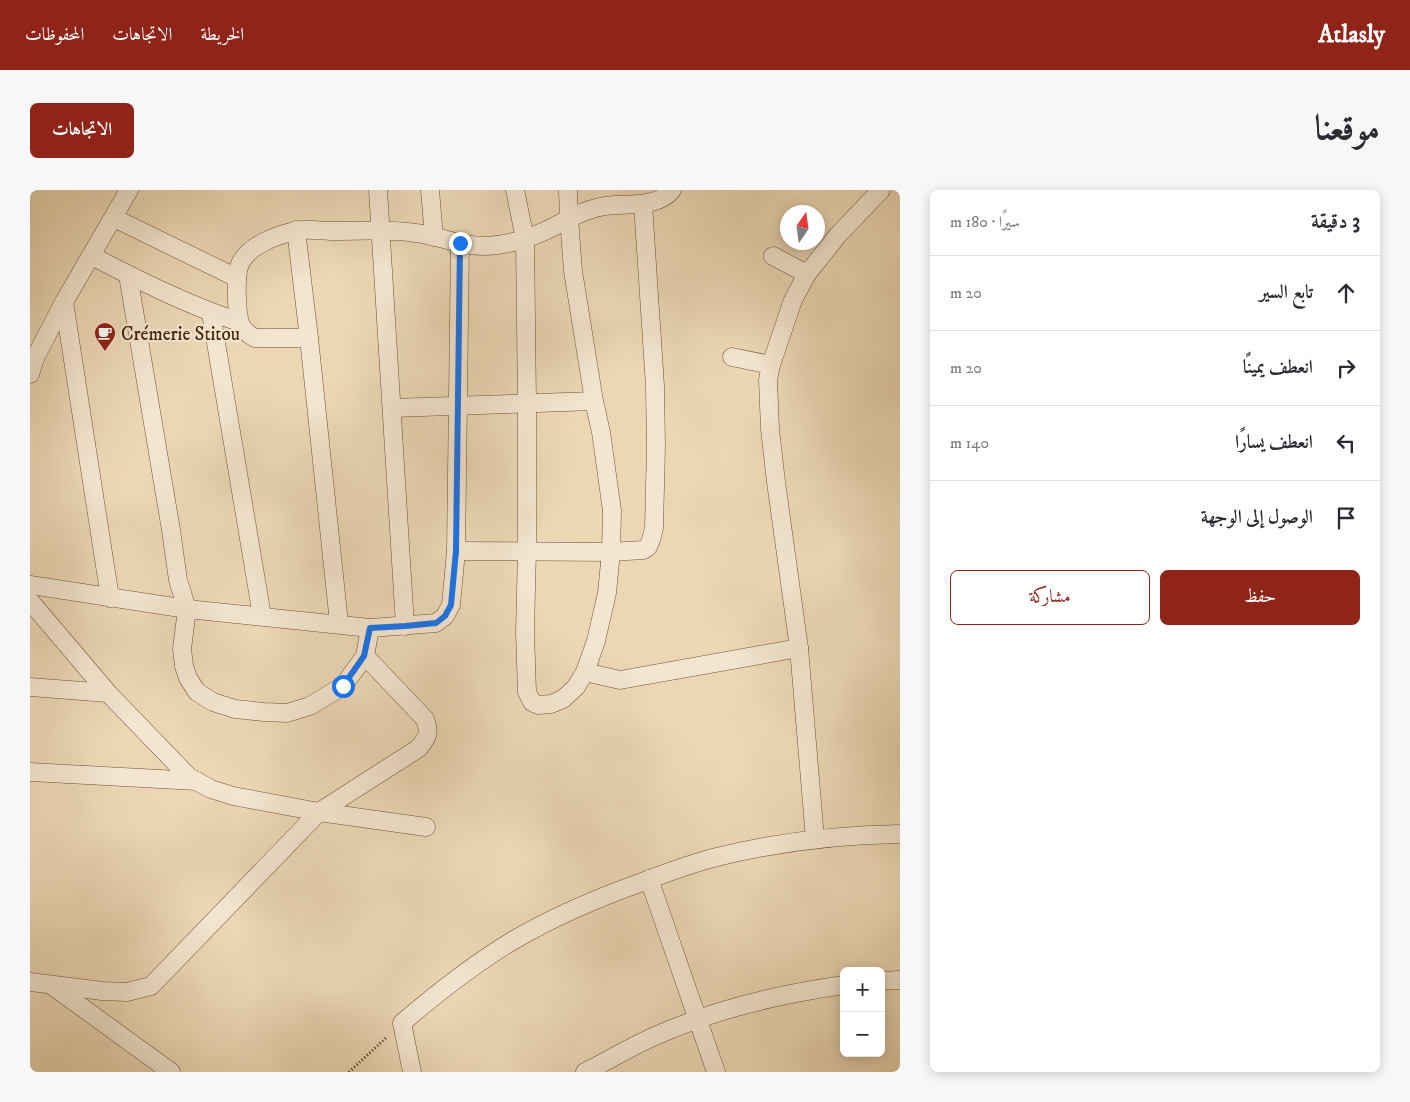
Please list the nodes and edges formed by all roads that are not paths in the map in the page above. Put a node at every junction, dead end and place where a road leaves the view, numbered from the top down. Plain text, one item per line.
1 (129, 190) edge
2 (378, 190) edge
3 (430, 190) edge
4 (515, 190) edge
5 (568, 190) edge
6 (672, 190) edge
7 (881, 190) edge
8 (643, 204) junction
9 (114, 218) junction
10 (569, 218) junction
11 (296, 230) junction
12 (381, 231) junction
13 (434, 237) junction
14 (525, 239) junction
15 (460, 243) junction
16 (92, 256) junction
17 (773, 256) dead end
18 (807, 274) junction
19 (128, 275) junction
20 (237, 278) junction
21 (64, 302) junction
22 (211, 313) junction
23 (239, 322) junction
24 (310, 338) junction
25 (732, 356) dead end
26 (771, 365) junction
27 (30, 374) edge
28 (594, 401) junction
29 (527, 403) junction
30 (459, 404) junction
31 (393, 408) junction
32 (527, 550) junction
33 (456, 551) junction
34 (611, 552) junction
35 (30, 585) edge
36 (110, 598) junction
37 (30, 601) edge
38 (188, 609) junction
39 (262, 616) junction
40 (339, 624) junction
41 (405, 626) junction
42 (370, 628) junction
43 (799, 648) junction
44 (364, 656) junction
45 (585, 672) junction
46 (30, 687) edge
47 (108, 693) junction
48 (30, 772) edge
49 (197, 781) junction
50 (319, 812) junction
51 (426, 827) dead end
52 (900, 834) edge
53 (815, 839) junction
54 (649, 879) junction
55 (900, 980) edge
56 (885, 981) edge
57 (30, 982) edge
58 (52, 985) junction
59 (840, 986) edge
60 (698, 1019) junction
61 (171, 1072) edge
62 (412, 1072) edge
63 (586, 1072) edge
64 (716, 1072) edge

1 - 9 street
2 - 12 street
3 - 13 street
4 - 14 street
5 - 10 street
6 - 8 street
7 - 18 street
8 - 10 street
8 - 34 street
9 - 16 street
9 - 20 street
10 - 14 street
10 - 28 street
11 - 12 street
11 - 20 street
11 - 24 street
12 - 13 street
12 - 31 street
13 - 15 street
14 - 15 street
14 - 29 street
15 - 30 street
16 - 19 street
16 - 21 street
17 - 18 street
18 - 26 street
19 - 22 street
19 - 38 street
20 - 23 street
21 - 27 street
21 - 36 street
22 - 23 street
22 - 39 street
23 - 24 street
24 - 40 street
25 - 26 street
26 - 43 street
28 - 29 street
28 - 34 street
29 - 30 street
29 - 32 street
30 - 31 street
30 - 33 street
31 - 41 street
32 - 33 street
32 - 34 street
32 - 45 street
33 - 41 street
34 - 45 street
35 - 36 street
36 - 38 street
37 - 47 street
38 - 39 street
38 - 44 street
39 - 40 street
40 - 42 street
41 - 42 street
42 - 44 street
43 - 45 street
43 - 53 street
44 - 50 street
46 - 47 street
47 - 49 street
48 - 49 street
49 - 50 street
50 - 51 street
50 - 58 street
52 - 53 street
53 - 54 street
54 - 60 street
54 - 62 street
55 - 56 street
57 - 58 street
58 - 61 street
59 - 60 street
60 - 63 street
60 - 64 street

